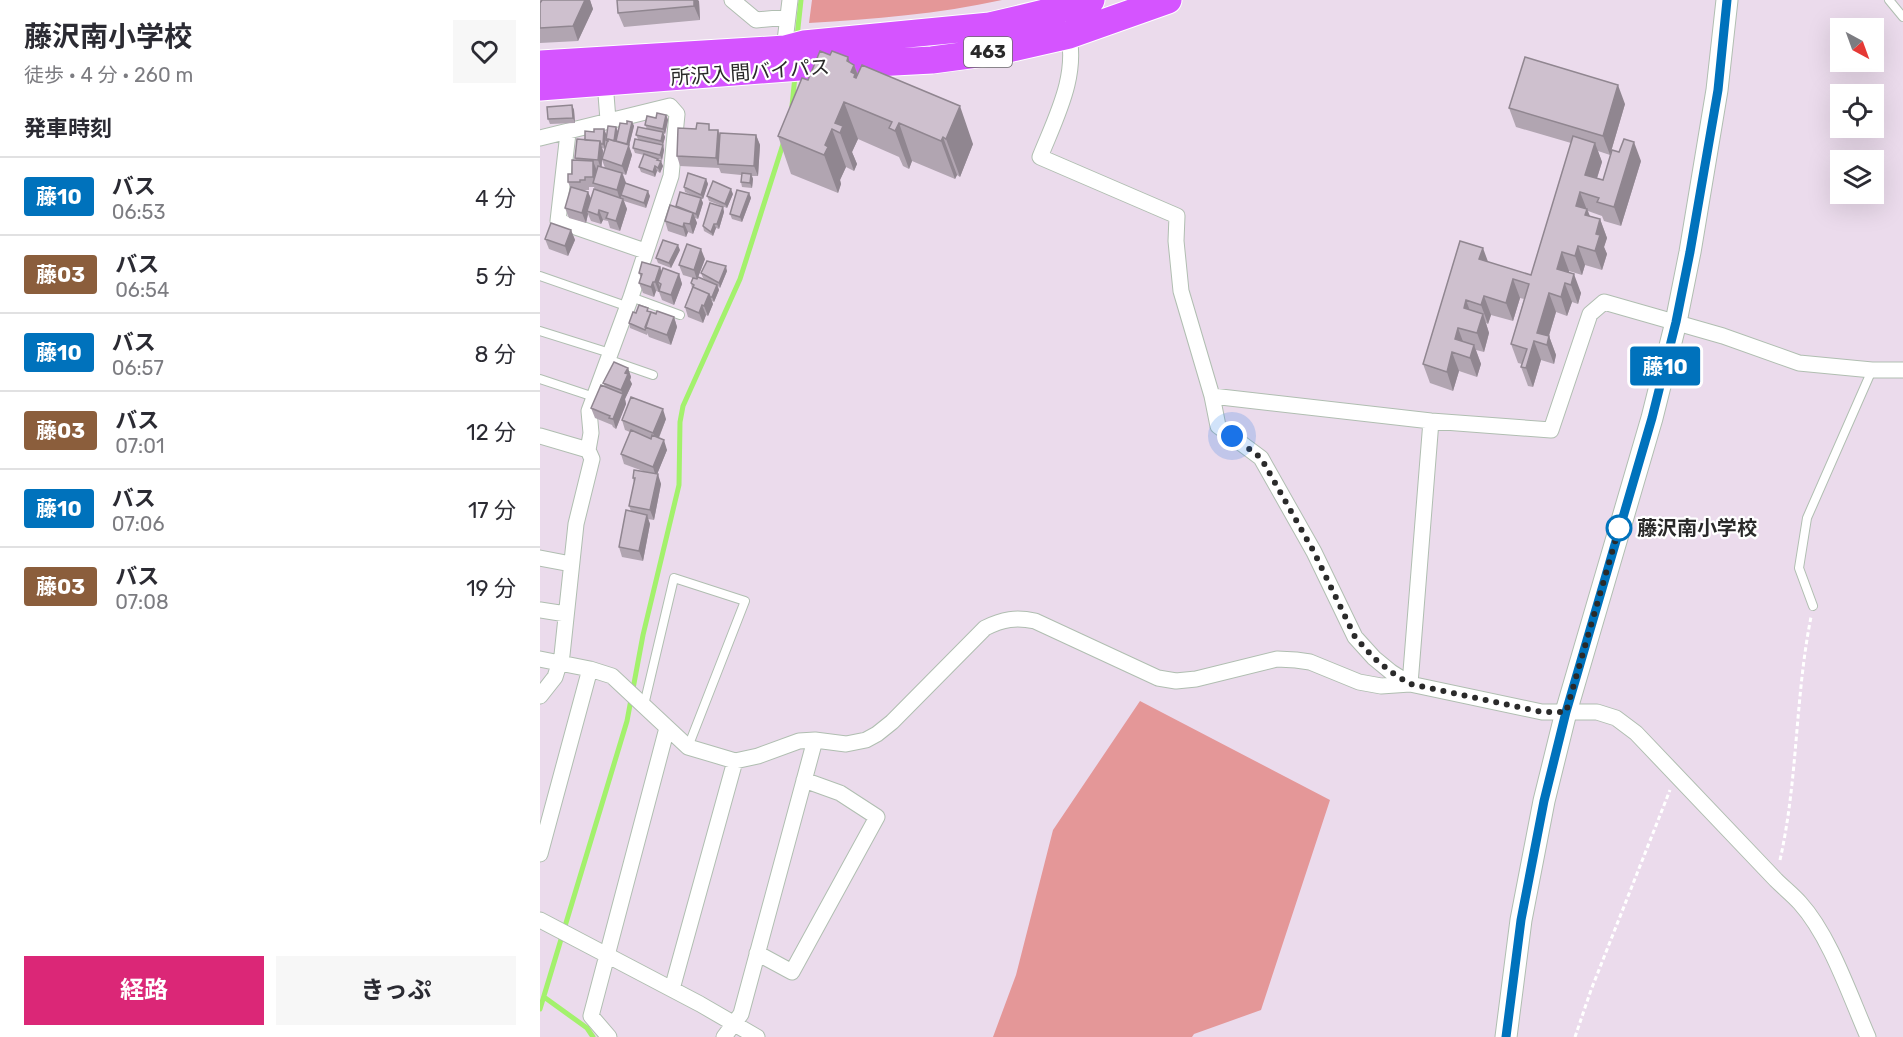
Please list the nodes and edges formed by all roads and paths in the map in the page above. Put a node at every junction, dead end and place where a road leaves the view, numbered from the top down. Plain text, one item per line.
1 (732, 0) edge
2 (790, 0) edge
3 (1091, 0) edge
4 (1168, 0) edge
5 (1727, 0) edge
6 (1889, 0) edge
7 (1061, 9) junction
8 (788, 17) junction
9 (1903, 17) edge
10 (1069, 35) junction
11 (790, 56) junction
12 (540, 64) edge
13 (605, 82) junction
14 (540, 87) edge
15 (608, 120) junction
16 (568, 133) junction
17 (540, 138) edge
18 (645, 251) junction
19 (540, 276) edge
20 (628, 302) junction
21 (680, 315) dead end
22 (1676, 322) junction
23 (540, 331) edge
24 (608, 356) junction
25 (1872, 370) junction
26 (1903, 370) edge
27 (653, 375) dead end
28 (540, 379) edge
29 (1212, 396) junction
30 (594, 397) junction
31 (1431, 421) junction
32 (540, 436) edge
33 (588, 450) junction
34 (540, 558) edge
35 (571, 564) junction
36 (1813, 606) joint
37 (540, 610) edge
38 (566, 614) junction
39 (540, 659) edge
40 (560, 662) junction
41 (590, 669) junction
42 (1410, 684) junction
43 (540, 696) edge
44 (642, 704) junction
45 (1566, 712) junction
46 (667, 728) junction
47 (814, 740) junction
48 (688, 747) junction
49 (735, 760) junction
50 (1676, 775) junction
51 (804, 780) junction
52 (540, 854) edge
53 (1776, 880) junction
54 (540, 920) edge
55 (757, 953) junction
56 (607, 955) junction
57 (672, 989) junction
58 (735, 1023) junction
59 (609, 1037) edge
60 (724, 1037) edge
61 (757, 1037) edge
62 (1506, 1037) edge
63 (1575, 1037) edge
64 (1868, 1037) edge

1 - 8 street
2 - 8 street
3 - 7 highway, 所沢入間バイパス / 463
4 - 10 highway, 所沢入間バイパス / 463
5 - 22 street
6 - 9 lane
7 - 10 street
7 - 11 highway, 所沢入間バイパス / 463
8 - 11 street
10 - 11 highway, 所沢入間バイパス / 463
10 - 29 street
11 - 12 highway, 所沢入間バイパス / 463
11 - 13 highway, 所沢入間バイパス / 463
13 - 14 highway, 所沢入間バイパス / 463
13 - 15 street
15 - 16 street
15 - 18 street
16 - 17 street
16 - 18 street
18 - 20 street
19 - 20 lane
20 - 21 lane
20 - 24 street
22 - 25 street
22 - 31 street
22 - 45 street
23 - 24 lane
24 - 27 lane
24 - 30 street
25 - 26 street
25 - 36 lane
28 - 30 lane
29 - 31 street
29 - 42 street
30 - 33 street
31 - 42 street
32 - 33 street
33 - 35 street
34 - 35 street
35 - 38 street
36 - 53 path
37 - 38 street
38 - 40 street
39 - 40 street
40 - 41 street
40 - 43 street
41 - 44 street
41 - 52 street
42 - 45 street
42 - 47 street
44 - 46 street
44 - 48 lane
45 - 50 street
45 - 62 street
46 - 48 street
46 - 56 street
47 - 49 street
47 - 51 street
48 - 49 street
49 - 57 street
50 - 53 street
50 - 63 path
51 - 55 street
51 - 55 street
53 - 64 street
54 - 56 street
55 - 58 street
56 - 57 street
56 - 59 street
57 - 58 street
58 - 60 street
58 - 61 street

